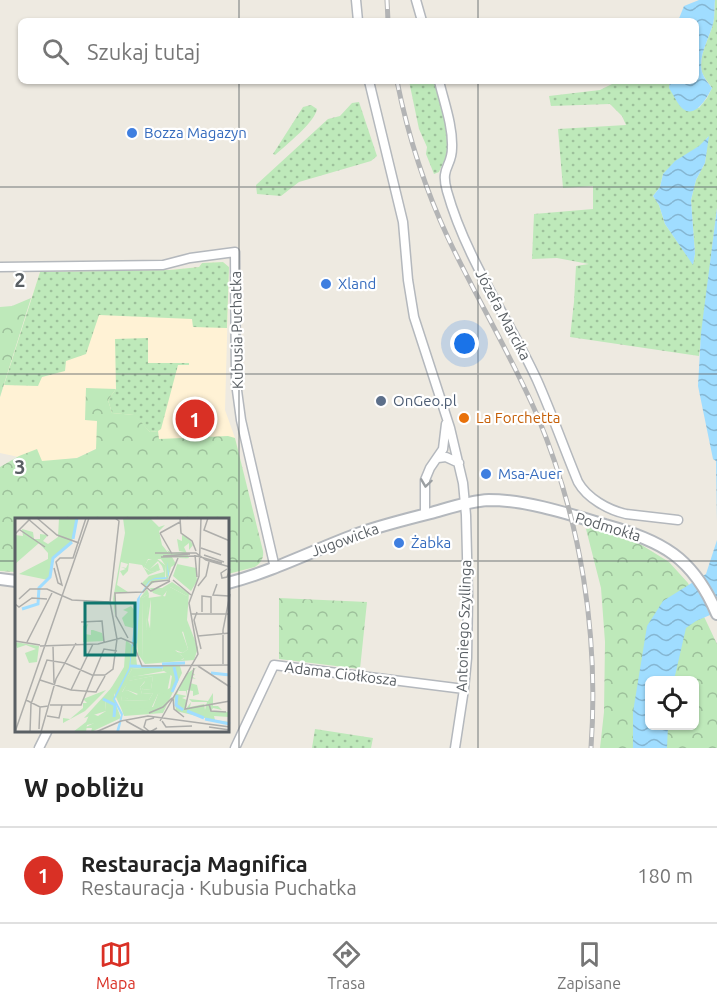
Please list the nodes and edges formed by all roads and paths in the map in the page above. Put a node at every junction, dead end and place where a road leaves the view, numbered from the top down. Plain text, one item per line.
1 (356, 0) edge
2 (416, 0) edge
3 (358, 18) edge
4 (421, 18) edge
5 (370, 84) edge
6 (439, 84) edge
7 (0, 267) edge
8 (446, 415) junction
9 (438, 458) junction
10 (459, 463) junction
11 (464, 504) junction
12 (618, 512) junction
13 (424, 514) junction
14 (678, 520) dead end
15 (613, 527) junction
16 (275, 568) junction
17 (0, 579) edge
18 (15, 580) edge
19 (230, 582) edge
20 (717, 614) edge
21 (464, 689) junction
22 (46, 733) edge
23 (39, 748) edge
24 (235, 748) edge
25 (455, 748) edge

1 - 3 street
2 - 4 street
5 - 8 street
6 - 12 street, Józefa Marcika
7 - 16 street, Kubusia Puchatka
8 - 9 street
8 - 10 street
9 - 10 street
9 -> 13 street
10 - 11 street
11 - 13 street, Jugowicka
11 - 15 street, Podmokła
11 - 21 street, Antoniego Szyllinga
12 - 14 street
12 - 15 street
13 - 16 street, Jugowicka
15 - 20 street, Podmokła
16 - 19 street, Jugowicka
17 - 18 street
21 - 24 street, Adama Ciołkosza
21 - 25 street, Antoniego Szyllinga
22 - 23 street

